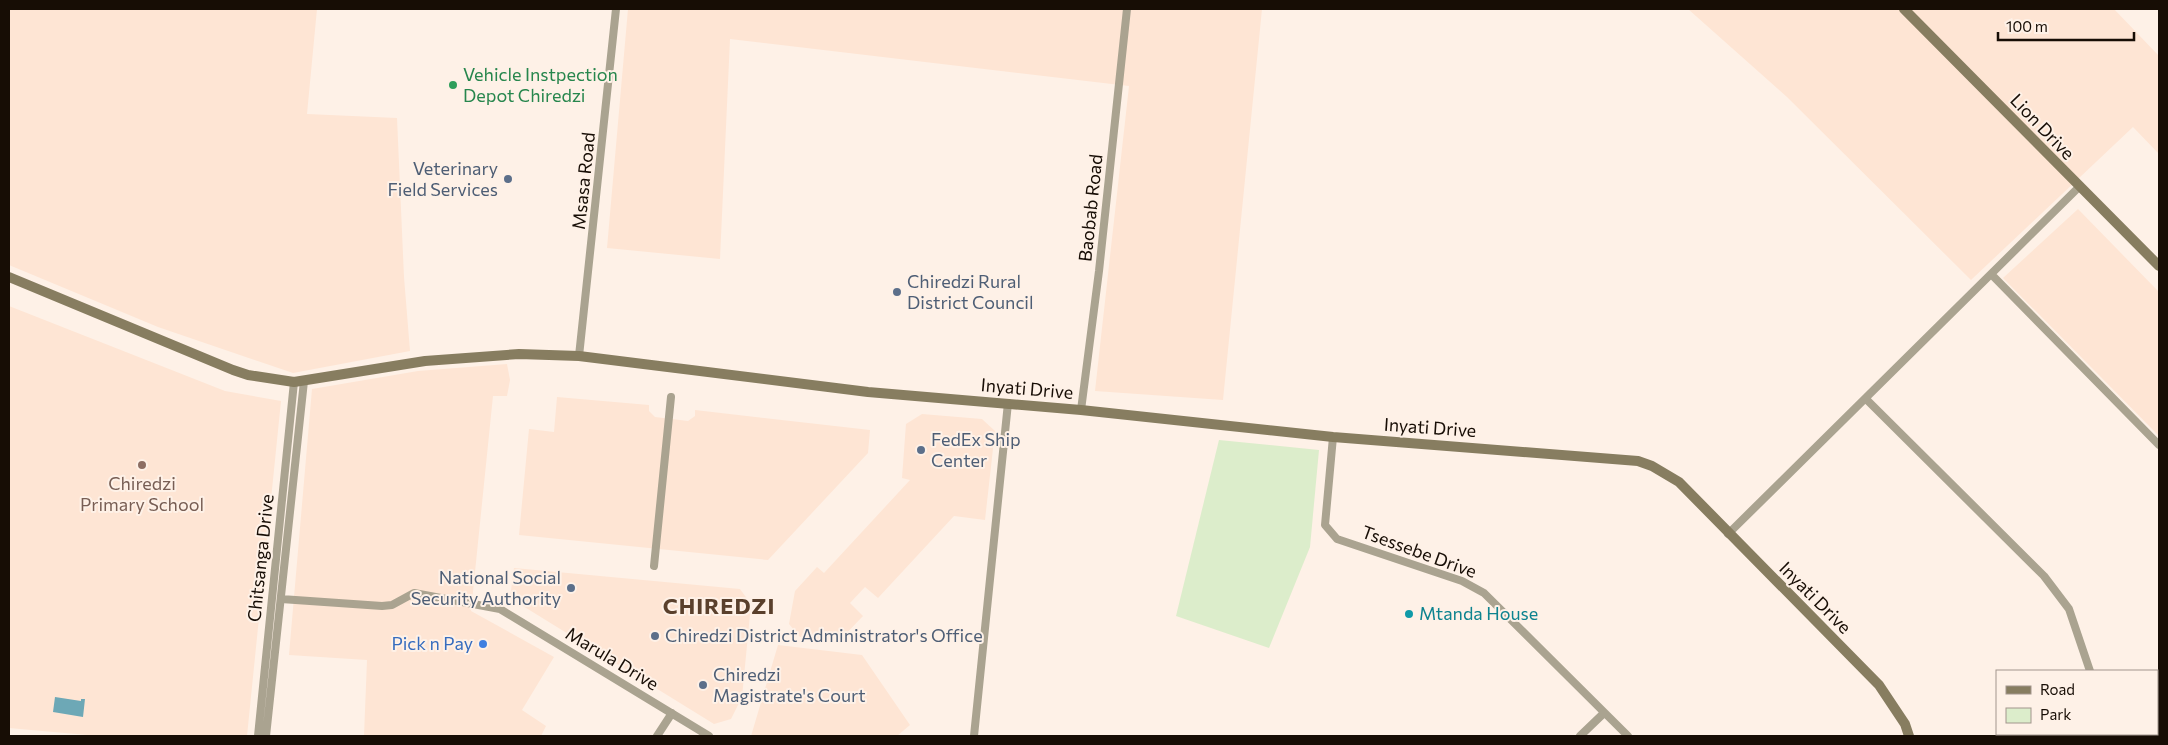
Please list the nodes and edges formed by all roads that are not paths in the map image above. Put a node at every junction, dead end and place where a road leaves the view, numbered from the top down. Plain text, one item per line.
1 (616, 9) edge
2 (1127, 9) edge
3 (1904, 9) edge
4 (2079, 187) junction
5 (2159, 266) edge
6 (1992, 274) junction
7 (9, 277) edge
8 (579, 356) junction
9 (299, 381) junction
10 (671, 397) dead end
11 (1866, 399) junction
12 (1008, 403) junction
13 (1080, 410) junction
14 (1333, 437) junction
15 (2159, 445) edge
16 (1728, 534) junction
17 (654, 566) dead end
18 (281, 599) junction
19 (2090, 670) edge
20 (672, 713) junction
21 (1604, 713) junction
22 (258, 736) edge
23 (266, 736) edge
24 (657, 736) edge
25 (709, 736) edge
26 (974, 736) edge
27 (1580, 736) edge
28 (1628, 736) edge
29 (1909, 736) edge

1 - 8 street, Msasa Road
2 - 13 street, Baobab Road
3 - 4 street, Lion Drive
4 - 5 street, Lion Drive
4 - 6 street
6 - 11 street
6 - 15 street
7 - 9 street, Inyati Drive
8 - 9 street, Inyati Drive
8 - 12 street, Inyati Drive
9 - 18 street
9 - 22 street, Chitsanga Drive
10 - 17 street
11 - 16 street
11 - 19 street
12 - 13 street, Inyati Drive
12 - 26 street
13 - 14 street, Inyati Drive
14 - 16 street, Inyati Drive
14 - 21 street, Tsessebe Drive
16 - 29 street, Inyati Drive
18 - 20 street, Marula Drive
18 - 23 street
20 - 24 street
20 - 25 street, Marula Drive
21 - 27 street
21 - 28 street, Tsessebe Drive

